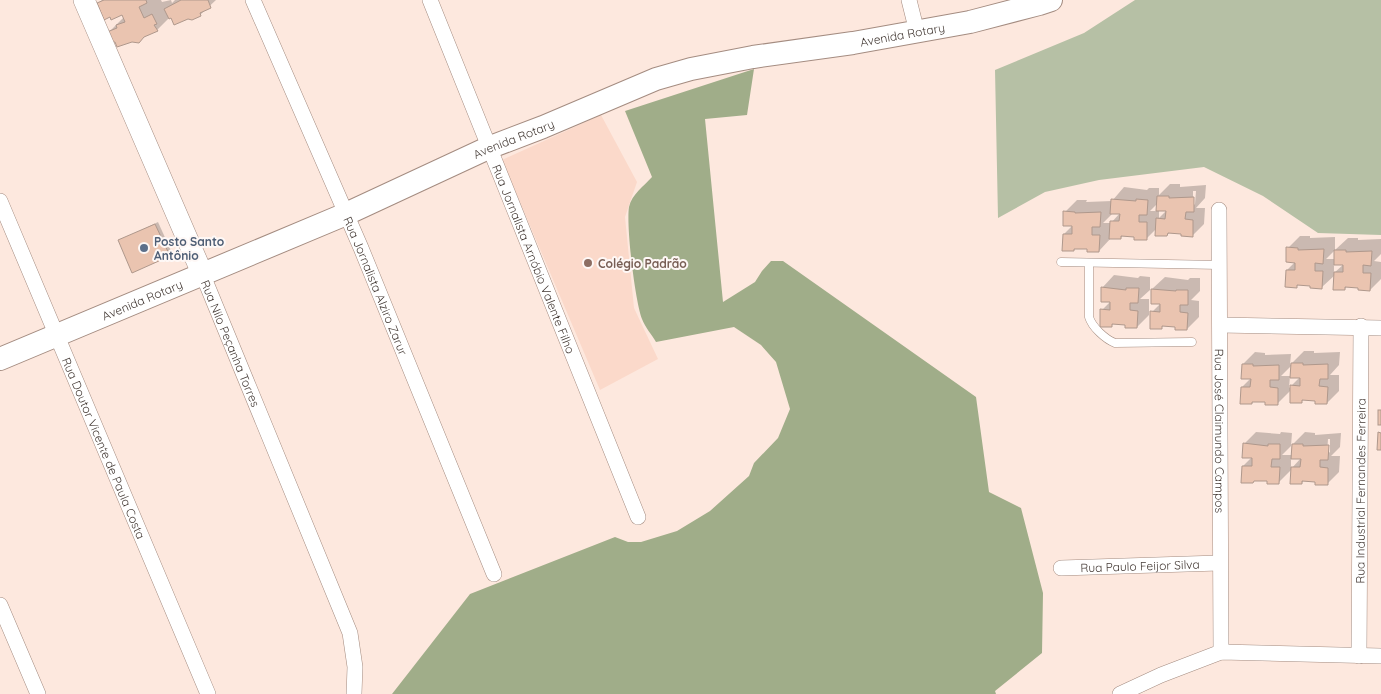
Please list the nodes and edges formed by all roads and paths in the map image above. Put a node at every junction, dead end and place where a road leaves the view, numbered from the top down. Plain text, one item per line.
1 (84, 0) edge
2 (253, 0) edge
3 (430, 0) edge
4 (909, 0) edge
5 (1051, 0) edge
6 (917, 32) junction
7 (488, 148) junction
8 (0, 201) edge
9 (1219, 210) dead end
10 (346, 214) junction
11 (1061, 262) dead end
12 (1089, 263) junction
13 (1220, 264) junction
14 (202, 274) junction
15 (1220, 325) junction
16 (1361, 326) junction
17 (1381, 328) edge
18 (56, 335) junction
19 (1192, 342) dead end
20 (0, 359) edge
21 (638, 517) dead end
22 (1219, 563) junction
23 (1061, 568) dead end
24 (494, 574) dead end
25 (0, 605) edge
26 (1221, 652) junction
27 (1359, 656) junction
28 (1381, 656) edge
29 (38, 694) edge
30 (208, 694) edge
31 (354, 694) edge
32 (1120, 694) edge

1 - 14 street, Rua Nilo Peçanha Torres
2 - 10 street, Rua Jornalista Alziro Zarur
3 - 7 street, Rua Jornalista Arnóbio Valente Filho
4 - 6 street
5 - 6 main road, Avenida Rotary
6 - 7 main road, Avenida Rotary
7 - 10 main road, Avenida Rotary
7 - 21 street, Rua Jornalista Arnóbio Valente Filho
8 - 18 street, Rua Doutor Vicente de Paula Costa
9 - 13 street, Rua José Claimundo Campos
10 - 14 main road, Avenida Rotary
10 - 24 street, Rua Jornalista Alziro Zarur
11 - 12 lane
12 - 13 lane
12 - 19 lane
13 - 15 street, Rua José Claimundo Campos
14 - 18 main road, Avenida Rotary
14 - 31 street, Rua Nilo Peçanha Torres
15 - 16 street
15 - 22 street, Rua José Claimundo Campos
16 - 17 street
16 - 27 street, Rua Industrial Fernandes Ferreira
18 - 20 main road, Avenida Rotary
18 - 30 street, Rua Doutor Vicente de Paula Costa
22 - 23 street, Rua Paulo Feijor Silva
22 - 26 street, Rua José Claimundo Campos
25 - 29 street
26 - 27 street
26 - 32 street
27 - 28 street

